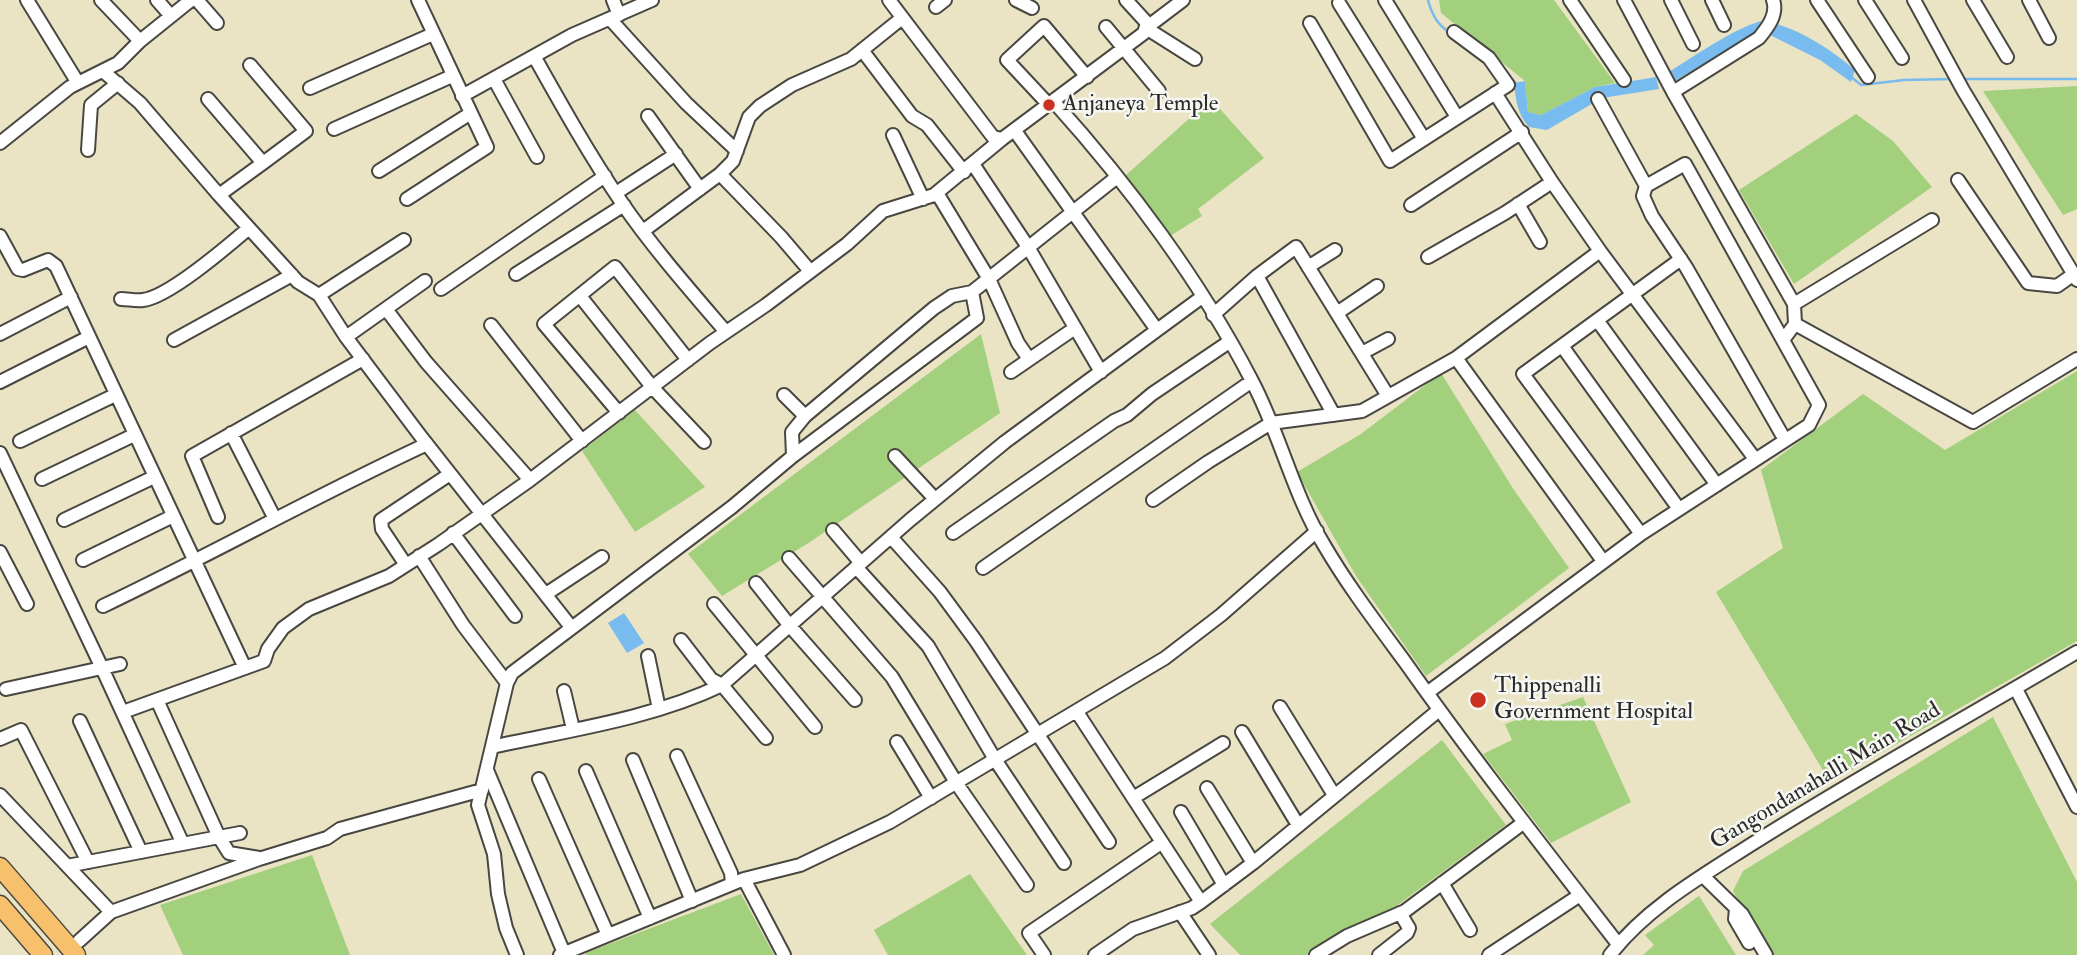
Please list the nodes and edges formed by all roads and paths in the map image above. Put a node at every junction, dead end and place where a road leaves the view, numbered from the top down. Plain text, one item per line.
1 (27, 0) edge
2 (101, 0) edge
3 (157, 0) edge
4 (191, 0) edge
5 (197, 0) edge
6 (418, 0) edge
7 (613, 0) edge
8 (652, 0) edge
9 (889, 0) edge
10 (1016, 0) edge
11 (1126, 0) edge
12 (1183, 0) edge
13 (1385, 0) edge
14 (1570, 0) edge
15 (1624, 0) edge
16 (1671, 0) edge
17 (1712, 0) edge
18 (1773, 0) edge
19 (1817, 0) edge
20 (1865, 0) edge
21 (1914, 0) edge
22 (1973, 0) edge
23 (2029, 0) edge
24 (1339, 3) dead end
25 (1032, 8) dead end
26 (171, 16) junction
27 (615, 17) junction
28 (902, 18) junction
29 (217, 23) dead end
30 (1310, 23) dead end
31 (1724, 25) dead end
32 (1106, 27) dead end
33 (1146, 28) junction
34 (1454, 33) dead end
35 (433, 34) junction
36 (2049, 38) dead end
37 (140, 41) junction
38 (1693, 44) dead end
39 (862, 50) junction
40 (1122, 50) junction
41 (534, 56) junction
42 (2007, 57) dead end
43 (1902, 58) dead end
44 (1195, 59) dead end
45 (250, 65) dead end
46 (104, 72) junction
47 (452, 76) junction
48 (1087, 77) junction
49 (1868, 77) dead end
50 (494, 79) junction
51 (1624, 80) dead end
52 (78, 83) junction
53 (117, 83) junction
54 (310, 88) dead end
55 (1159, 91) dead end
56 (1673, 92) junction
57 (1495, 93) junction
58 (462, 96) junction
59 (208, 99) dead end
60 (1598, 99) dead end
61 (1052, 103) junction
62 (471, 113) junction
63 (649, 116) dead end
64 (1457, 117) junction
65 (334, 129) dead end
66 (1015, 131) junction
67 (1522, 132) junction
68 (893, 135) dead end
69 (1002, 139) junction
70 (1424, 139) junction
71 (0, 143) edge
72 (88, 150) dead end
73 (737, 151) junction
74 (676, 154) junction
75 (537, 158) dead end
76 (263, 163) junction
77 (968, 168) junction
78 (379, 171) dead end
79 (720, 174) junction
80 (605, 176) junction
81 (1117, 177) junction
82 (1958, 180) dead end
83 (1552, 181) junction
84 (1646, 186) junction
85 (700, 189) junction
86 (616, 193) junction
87 (937, 193) junction
88 (219, 195) junction
89 (923, 199) junction
90 (407, 200) dead end
91 (1518, 204) junction
92 (624, 205) junction
93 (1411, 205) dead end
94 (1072, 212) junction
95 (1932, 220) dead end
96 (249, 228) junction
97 (643, 231) junction
98 (0, 236) edge
99 (404, 240) dead end
100 (1540, 242) dead end
101 (1028, 247) junction
102 (1335, 250) dead end
103 (1600, 251) junction
104 (1428, 257) dead end
105 (1681, 259) junction
106 (1308, 267) junction
107 (810, 271) junction
108 (516, 274) dead end
109 (292, 275) junction
110 (1257, 276) junction
111 (2076, 277) edge
112 (989, 279) junction
113 (425, 281) dead end
114 (1377, 286) dead end
115 (441, 289) dead end
116 (972, 292) junction
117 (1634, 294) junction
118 (319, 295) junction
119 (580, 296) junction
120 (71, 297) junction
121 (1202, 297) junction
122 (121, 299) dead end
123 (1794, 304) junction
124 (386, 309) junction
125 (1337, 313) junction
126 (1213, 315) junction
127 (1597, 320) junction
128 (1795, 324) junction
129 (491, 325) dead end
130 (1075, 328) junction
131 (1157, 330) junction
132 (726, 332) junction
133 (0, 334) edge
134 (89, 337) junction
135 (346, 337) junction
136 (1388, 339) dead end
137 (174, 340) dead end
138 (1783, 340) junction
139 (1229, 342) junction
140 (1562, 346) junction
141 (1362, 354) junction
142 (1456, 358) junction
143 (363, 359) junction
144 (1029, 359) junction
145 (2077, 359) edge
146 (688, 360) junction
147 (1010, 372) dead end
148 (1101, 372) junction
149 (1252, 381) junction
150 (0, 382) edge
151 (653, 388) junction
152 (115, 395) junction
153 (785, 395) dead end
154 (1388, 396) junction
155 (619, 413) junction
156 (1334, 415) junction
157 (805, 416) junction
158 (1270, 423) junction
159 (231, 433) junction
160 (134, 435) junction
161 (1785, 440) junction
162 (20, 441) dead end
163 (582, 441) junction
164 (704, 442) dead end
165 (427, 444) junction
166 (0, 453) edge
167 (793, 456) junction
168 (895, 456) dead end
169 (1755, 459) junction
170 (450, 474) junction
171 (154, 477) junction
172 (42, 479) dead end
173 (530, 480) junction
174 (1717, 485) junction
175 (935, 499) junction
176 (1153, 500) dead end
177 (1679, 509) junction
178 (481, 514) junction
179 (173, 516) junction
180 (218, 517) dead end
181 (275, 519) junction
182 (64, 520) dead end
183 (832, 530) dead end
184 (1317, 531) junction
185 (453, 533) junction
186 (953, 533) dead end
187 (1641, 534) junction
188 (891, 537) junction
189 (0, 552) edge
190 (419, 556) junction
191 (603, 557) dead end
192 (789, 558) dead end
193 (83, 560) dead end
194 (1603, 561) junction
195 (195, 563) junction
196 (406, 565) junction
197 (859, 565) junction
198 (984, 568) dead end
199 (756, 583) dead end
200 (546, 594) junction
201 (823, 597) junction
202 (27, 604) dead end
203 (714, 604) dead end
204 (103, 606) dead end
205 (515, 616) dead end
206 (790, 626) junction
207 (571, 627) junction
208 (681, 640) dead end
209 (2077, 652) edge
210 (757, 654) junction
211 (648, 656) dead end
212 (120, 664) dead end
213 (102, 668) junction
214 (245, 668) junction
215 (507, 683) junction
216 (722, 685) junction
217 (6, 689) dead end
218 (2015, 689) junction
219 (564, 691) dead end
220 (1427, 693) junction
221 (157, 700) junction
222 (855, 700) dead end
223 (1280, 708) dead end
224 (659, 709) junction
225 (1439, 710) junction
226 (123, 712) junction
227 (1077, 712) junction
228 (80, 721) dead end
229 (815, 727) dead end
230 (573, 729) junction
231 (1242, 732) dead end
232 (1039, 735) junction
233 (0, 738) edge
234 (766, 738) dead end
235 (897, 742) dead end
236 (1223, 743) dead end
237 (492, 747) junction
238 (677, 756) dead end
239 (633, 761) dead end
240 (996, 761) junction
241 (487, 770) junction
242 (586, 771) dead end
243 (539, 779) dead end
244 (957, 784) junction
245 (1207, 788) dead end
246 (482, 790) junction
247 (0, 795) edge
248 (1334, 795) junction
249 (931, 798) junction
250 (1133, 798) junction
251 (2077, 807) edge
252 (1181, 812) dead end
253 (1523, 823) junction
254 (1298, 825) junction
255 (240, 833) dead end
256 (219, 838) junction
257 (1109, 842) dead end
258 (1161, 843) junction
259 (183, 844) junction
260 (141, 852) junction
261 (260, 859) junction
262 (88, 862) junction
263 (1064, 863) dead end
264 (1252, 863) junction
265 (67, 866) junction
266 (0, 867) edge
267 (1703, 876) junction
268 (738, 882) junction
269 (1442, 883) junction
270 (1027, 885) dead end
271 (1224, 885) junction
272 (1580, 895) junction
273 (692, 901) junction
274 (1201, 902) junction
275 (0, 905) edge
276 (1736, 909) junction
277 (111, 912) junction
278 (1180, 912) junction
279 (1400, 913) junction
280 (650, 918) junction
281 (1469, 930) dead end
282 (608, 935) junction
283 (1614, 950) edge
284 (71, 951) edge
285 (562, 954) edge
286 (43, 955) edge
287 (517, 955) edge
288 (783, 955) edge
289 (1044, 955) edge
290 (1095, 955) edge
291 (1209, 955) edge
292 (1316, 955) edge
293 (1379, 955) edge
294 (1489, 955) edge
295 (1756, 955) edge
296 (1766, 955) edge

1 - 52 street
2 - 37 street
3 - 26 street
4 - 26 street
5 - 29 street
6 - 35 street
7 - 27 street
8 - 27 street
9 - 28 street
10 - 25 street
11 - 33 street
12 - 33 street
13 - 64 street
14 - 51 street
15 - 56 street
16 - 38 street
17 - 31 street
18 - 56 street
19 - 49 street
20 - 43 street
21 - 111 street
22 - 42 street
23 - 36 street
24 - 70 street
26 - 37 street
27 - 41 street
27 - 73 street
28 - 39 street
28 - 69 street
30 - 70 street
32 - 40 street
33 - 40 street
33 - 44 street
34 - 57 street
35 - 47 street
35 - 54 street
37 - 46 street
39 - 73 street
39 - 77 street
40 - 48 street
40 - 55 street
41 - 50 street
41 - 80 street
45 - 76 street
46 - 52 street
46 - 53 street
47 - 58 street
47 - 65 street
48 - 61 street
48 - 61 street
50 - 58 street
50 - 75 street
52 - 71 street
53 - 72 street
53 - 88 street
56 - 123 street
57 - 64 street
57 - 67 street
58 - 62 street
59 - 76 street
60 - 84 street
61 - 66 street
61 - 81 street
62 - 78 street
62 - 90 street
63 - 74 street
64 - 70 street
66 - 69 street
66 - 94 street
67 - 83 street
67 - 93 street
68 - 89 street
69 - 77 street
73 - 79 street
74 - 85 street
74 - 86 street
76 - 88 street
77 - 87 street
77 - 101 street
79 - 85 street
79 - 107 street
80 - 86 street
80 - 115 street
81 - 94 street
81 - 121 street
82 - 111 street
83 - 91 street
83 - 103 street
84 - 105 street
84 - 138 street
85 - 97 street
86 - 92 street
87 - 89 street
87 - 112 street
88 - 96 street
89 - 107 street
91 - 100 street
91 - 104 street
92 - 97 street
92 - 108 street
94 - 101 street
94 - 131 street
95 - 123 street
96 - 109 street
96 - 122 street
97 - 132 street
98 - 120 street
99 - 118 street
101 - 112 street
101 - 130 street
102 - 106 street
103 - 117 street
103 - 142 street
105 - 117 street
105 - 161 street
106 - 110 street
106 - 125 street
107 - 132 street
109 - 118 street
109 - 137 street
110 - 126 street
110 - 156 street
112 - 116 street
112 - 144 street
113 - 124 street
114 - 125 street
116 - 157 street
116 - 167 street
117 - 127 street
117 - 169 street
118 - 135 street
119 - 146 street
119 - 151 street
119 - 155 street
120 - 133 street
120 - 134 street
121 - 126 street
121 - 131 street
123 - 128 street
124 - 135 street
124 - 173 street
125 - 141 street
126 - 139 street
127 - 140 street
127 - 174 street
128 - 138 street
128 - 145 street
129 - 163 street
130 - 144 street
130 - 148 street
131 - 148 street
132 - 146 street
134 - 150 street
134 - 152 street
135 - 143 street
136 - 141 street
138 - 161 street
139 - 149 street
139 - 186 street
140 - 177 street
140 - 187 street
141 - 154 street
142 - 154 street
142 - 194 street
143 - 159 street
143 - 165 street
144 - 147 street
146 - 151 street
148 - 175 street
149 - 158 street
149 - 198 street
151 - 155 street
151 - 164 street
152 - 160 street
152 - 162 street
153 - 157 street
154 - 156 street
155 - 163 street
156 - 158 street
157 - 167 street
158 - 176 street
158 - 184 street
159 - 180 street
159 - 181 street
160 - 171 street
160 - 172 street
161 - 169 street
163 - 173 street
165 - 170 street
165 - 181 street
166 - 213 street
167 - 207 street
168 - 175 street
169 - 174 street
170 - 178 street
170 - 196 street
171 - 179 street
171 - 182 street
173 - 178 street
174 - 177 street
175 - 188 street
177 - 187 street
178 - 185 street
178 - 200 street
179 - 193 street
179 - 195 street
181 - 195 street
183 - 197 street
184 - 220 street
184 - 227 street
185 - 190 street
185 - 205 street
187 - 194 street
188 - 197 street
188 - 232 street
189 - 202 street
190 - 196 street
190 - 215 street
191 - 200 street
192 - 201 street
194 - 220 street
195 - 204 street
195 - 214 street
196 - 214 street
197 - 201 street
197 - 240 street
199 - 206 street
200 - 207 street
201 - 206 street
201 - 244 street
203 - 210 street
206 - 210 street
206 - 222 street
207 - 215 street
208 - 216 street
209 - 218 street, Gangondanahalli Main Road
210 - 216 street
210 - 229 street
211 - 224 street
212 - 213 street
213 - 217 street
213 - 226 street
214 - 221 street
215 - 237 street
216 - 224 street
216 - 234 street
218 - 251 street
218 - 267 street, Gangondanahalli Main Road
219 - 230 street
220 - 225 street
221 - 226 street
221 - 256 street
223 - 248 street
224 - 230 street
225 - 248 street
225 - 253 street
226 - 259 street
227 - 232 street
227 - 250 street
228 - 260 street
230 - 237 street
231 - 254 street
232 - 240 street
232 - 257 street
233 - 262 street
235 - 249 street
236 - 250 street
237 - 241 street
238 - 268 street
239 - 273 street
240 - 244 street
240 - 263 street
241 - 246 street
241 - 285 street
242 - 280 street
243 - 282 street
244 - 249 street
244 - 270 street
245 - 264 street
246 - 261 street
246 - 287 street
247 - 265 street
248 - 254 street
249 - 268 street
250 - 258 street
252 - 271 street
253 - 269 street
253 - 272 street
254 - 264 street
255 - 256 street
256 - 259 street
256 - 261 street
258 - 274 street
258 - 289 street
259 - 260 street
260 - 262 street
261 - 277 street
262 - 265 street
264 - 271 street
265 - 277 street
266 - 284 highway
267 - 276 street
267 - 283 street, Gangondanahalli Main Road
268 - 273 street
268 - 288 street
269 - 279 street
269 - 281 street
271 - 274 street
272 - 283 street
272 - 294 street
273 - 280 street
274 - 278 street
275 - 286 highway
276 - 295 street
276 - 296 street
277 - 284 street
278 - 290 street
278 - 291 street
279 - 292 street
279 - 293 street
280 - 282 street
282 - 285 street

